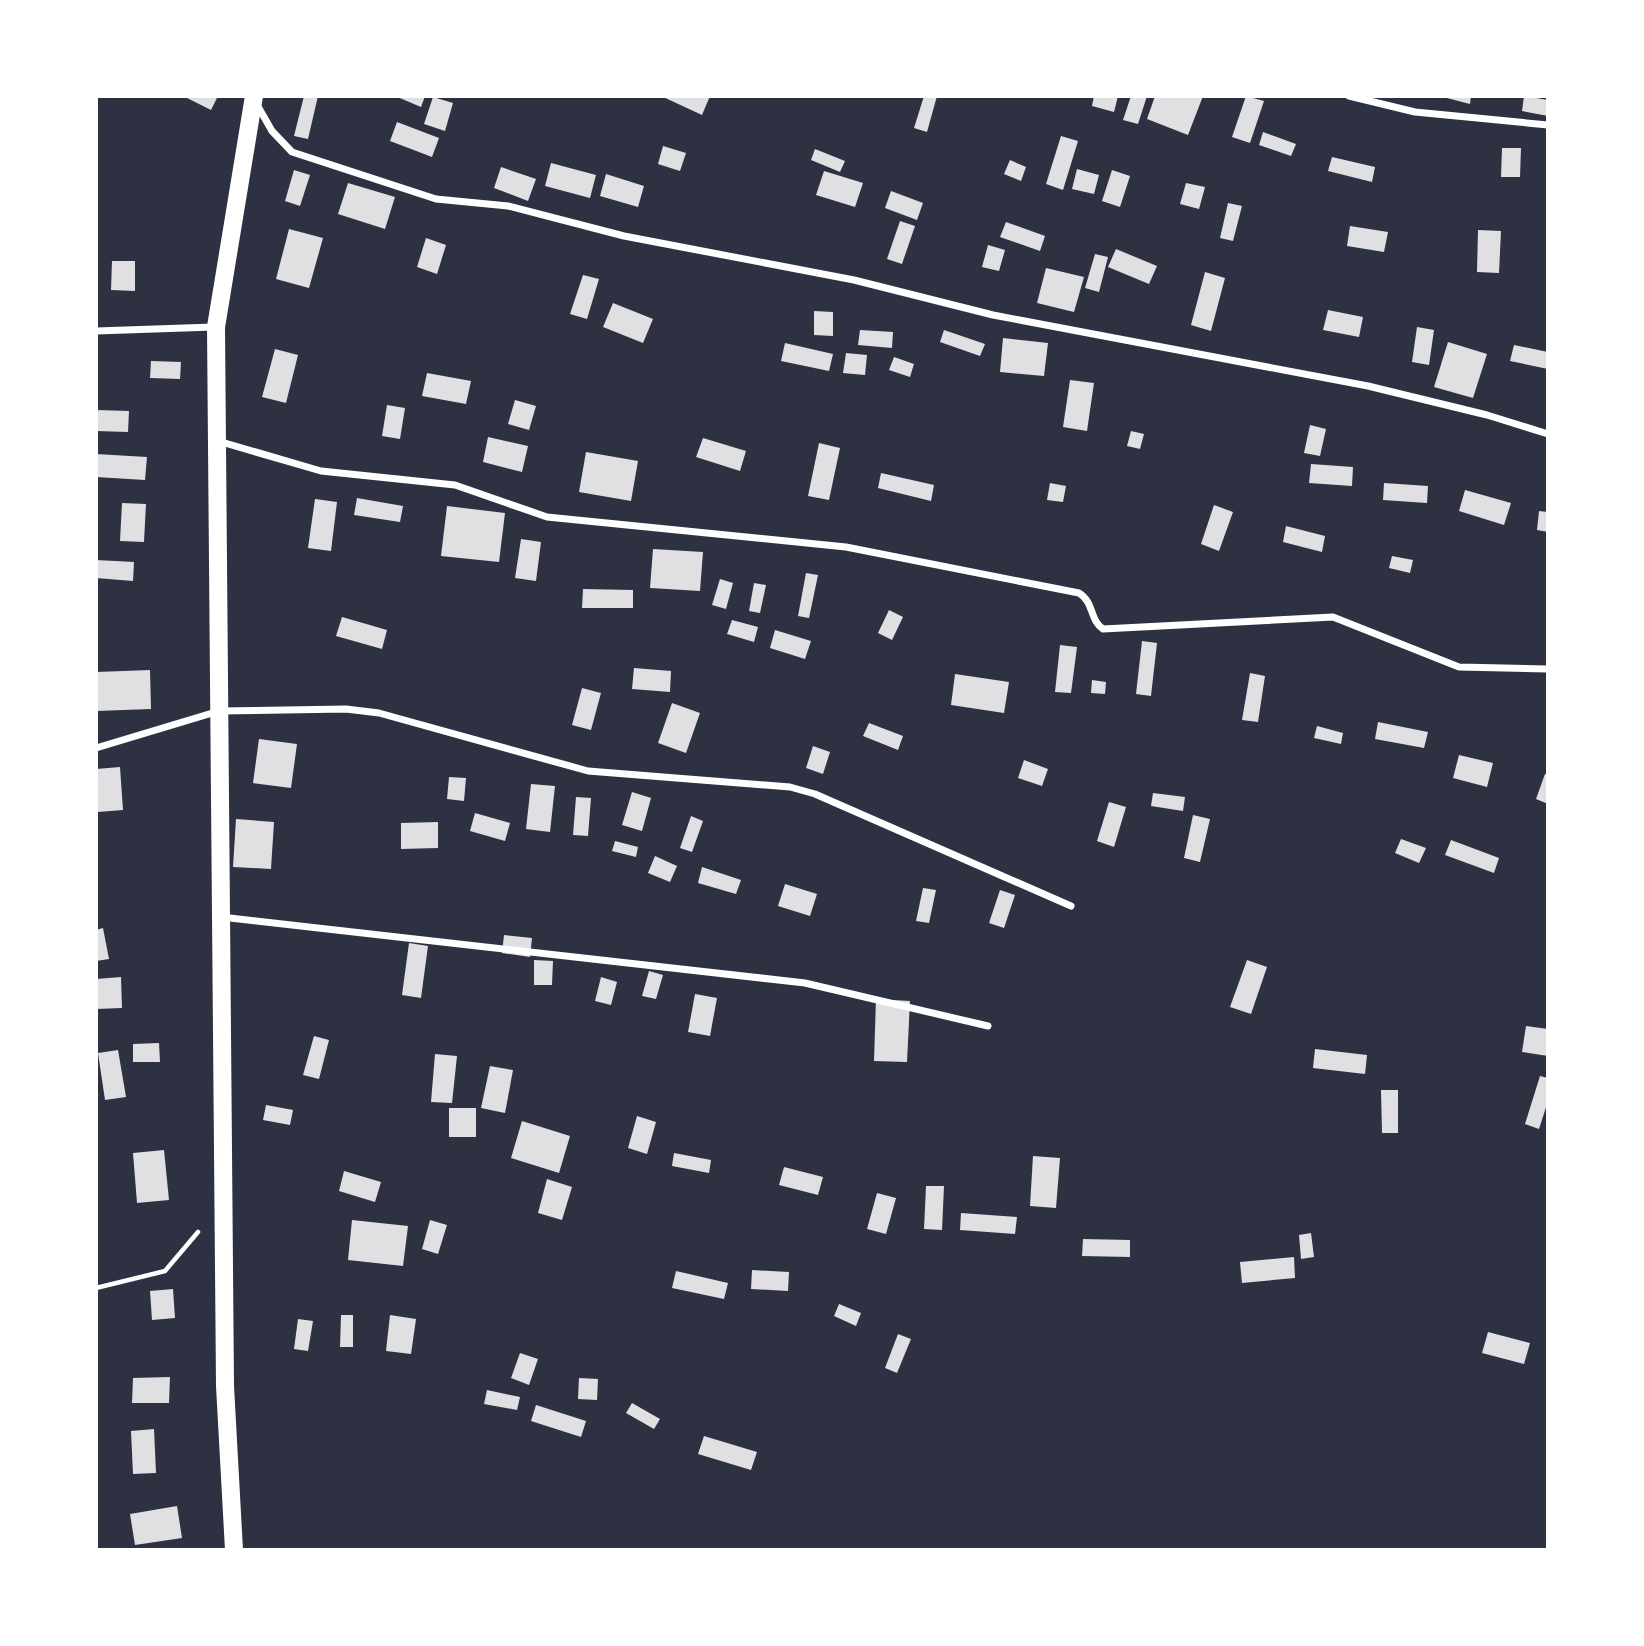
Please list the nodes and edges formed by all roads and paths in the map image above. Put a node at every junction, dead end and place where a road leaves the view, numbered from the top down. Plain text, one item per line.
1 (1349, 96) edge
2 (254, 98) edge
3 (1548, 125) edge
4 (216, 327) junction
5 (96, 331) edge
6 (1548, 434) edge
7 (216, 441) junction
8 (1548, 669) edge
9 (219, 711) junction
10 (96, 748) edge
11 (1071, 906) dead end
12 (221, 917) junction
13 (988, 1026) dead end
14 (223, 1202) junction
15 (96, 1288) edge
16 (234, 1550) edge

1 - 3 street
2 - 4 main road
2 - 6 street
4 - 5 street
4 - 7 main road
7 - 8 street
7 - 9 main road
9 - 10 street
9 - 11 street
9 - 12 main road
12 - 13 street
12 - 14 main road
14 - 15 path
14 - 16 main road

